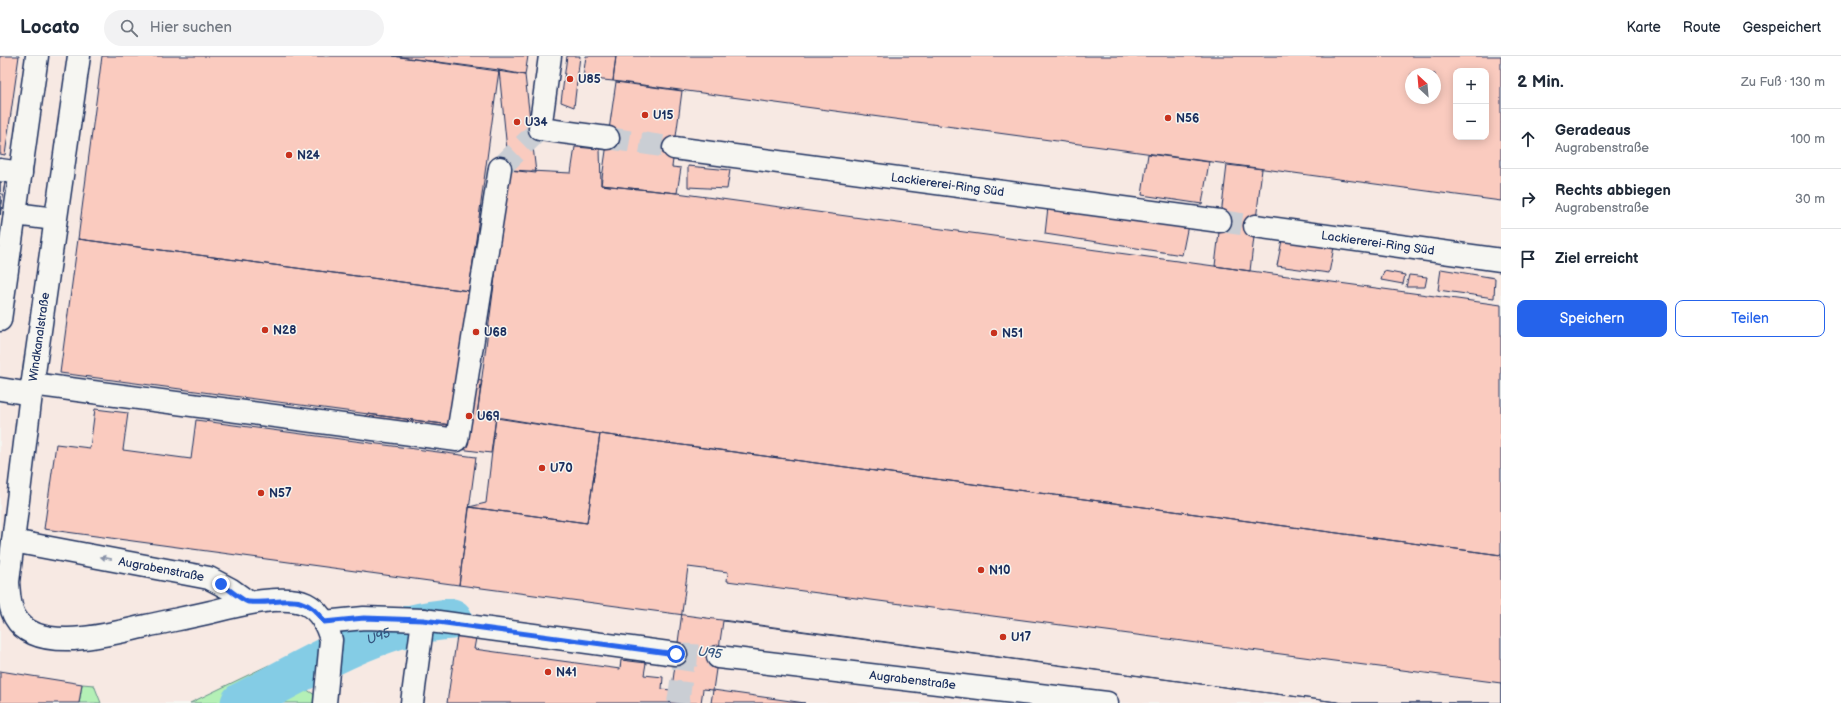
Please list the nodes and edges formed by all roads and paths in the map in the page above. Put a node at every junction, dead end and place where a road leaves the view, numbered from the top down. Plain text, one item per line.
1 (37, 56) edge
2 (79, 56) edge
3 (550, 56) edge
4 (608, 138) tunnel mouth
5 (674, 148) tunnel mouth
6 (500, 168) tunnel mouth
7 (0, 170) edge
8 (21, 173) junction
9 (15, 214) junction
10 (55, 219) junction
11 (1220, 222) tunnel mouth
12 (1255, 226) tunnel mouth
13 (1501, 260) edge
14 (0, 320) edge
15 (0, 389) edge
16 (31, 389) junction
17 (13, 541) junction
18 (248, 602) junction
19 (423, 620) junction
20 (8, 622) edge
21 (324, 622) junction
22 (676, 654) tunnel mouth
23 (718, 657) tunnel mouth
24 (325, 703) edge
25 (412, 703) edge
26 (1107, 703) edge

1 - 8 lane
2 - 10 lane, Windkanalstraße
3 - 4 lane
5 - 11 lane, Lackiererei-Ring Süd
6 - 16 lane
7 - 8 lane
8 - 9 lane
9 - 10 lane
9 - 14 lane
10 - 16 lane, Windkanalstraße
12 - 13 lane, Lackiererei-Ring Süd
15 - 16 lane
16 - 17 lane, Windkanalstraße
18 -> 17 lane, Augrabenstraße
17 - 20 lane, Windkanalstraße
18 - 20 lane
18 - 21 lane
19 - 21 lane
19 - 22 lane
19 - 25 lane
21 - 24 lane
23 - 26 lane, Augrabenstraße

